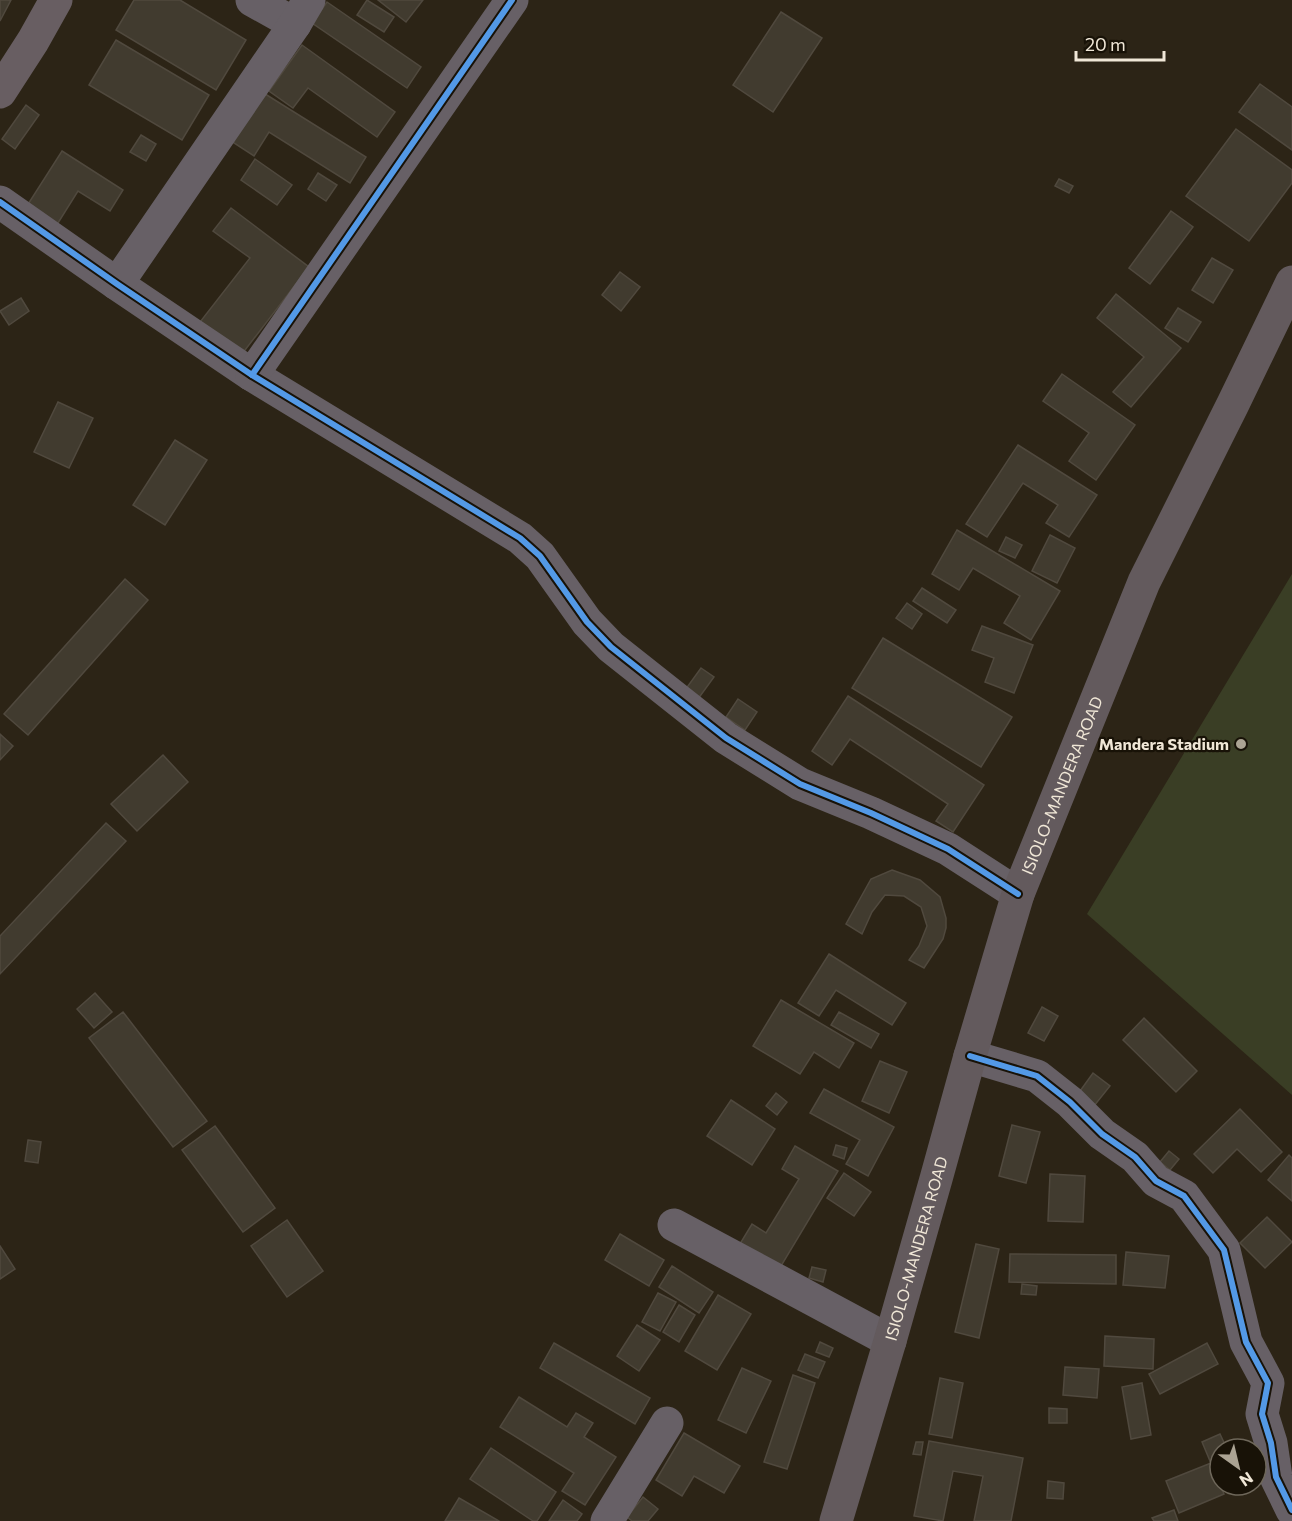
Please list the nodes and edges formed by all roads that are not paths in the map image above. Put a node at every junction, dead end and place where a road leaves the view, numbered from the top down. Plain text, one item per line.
1 (56, 0) edge
2 (252, 0) edge
3 (512, 0) edge
4 (302, 12) edge
5 (0, 92) edge
6 (0, 202) edge
7 (1292, 282) edge
8 (117, 284) junction
9 (252, 375) junction
10 (1018, 894) junction
11 (970, 1056) junction
12 (674, 1225) dead end
13 (890, 1341) junction
14 (668, 1423) dead end
15 (1292, 1510) edge
16 (607, 1521) edge
17 (836, 1521) edge

1 - 5 main road
2 - 4 street
3 - 9 street
4 - 8 street
6 - 8 street
7 - 10 highway, ISIOLO-MANDERA ROAD
8 - 9 street
9 - 10 street
10 - 11 highway, ISIOLO-MANDERA ROAD
11 - 13 highway, ISIOLO-MANDERA ROAD
11 - 15 street
12 - 13 street
13 - 17 highway, ISIOLO-MANDERA ROAD
14 - 16 street

